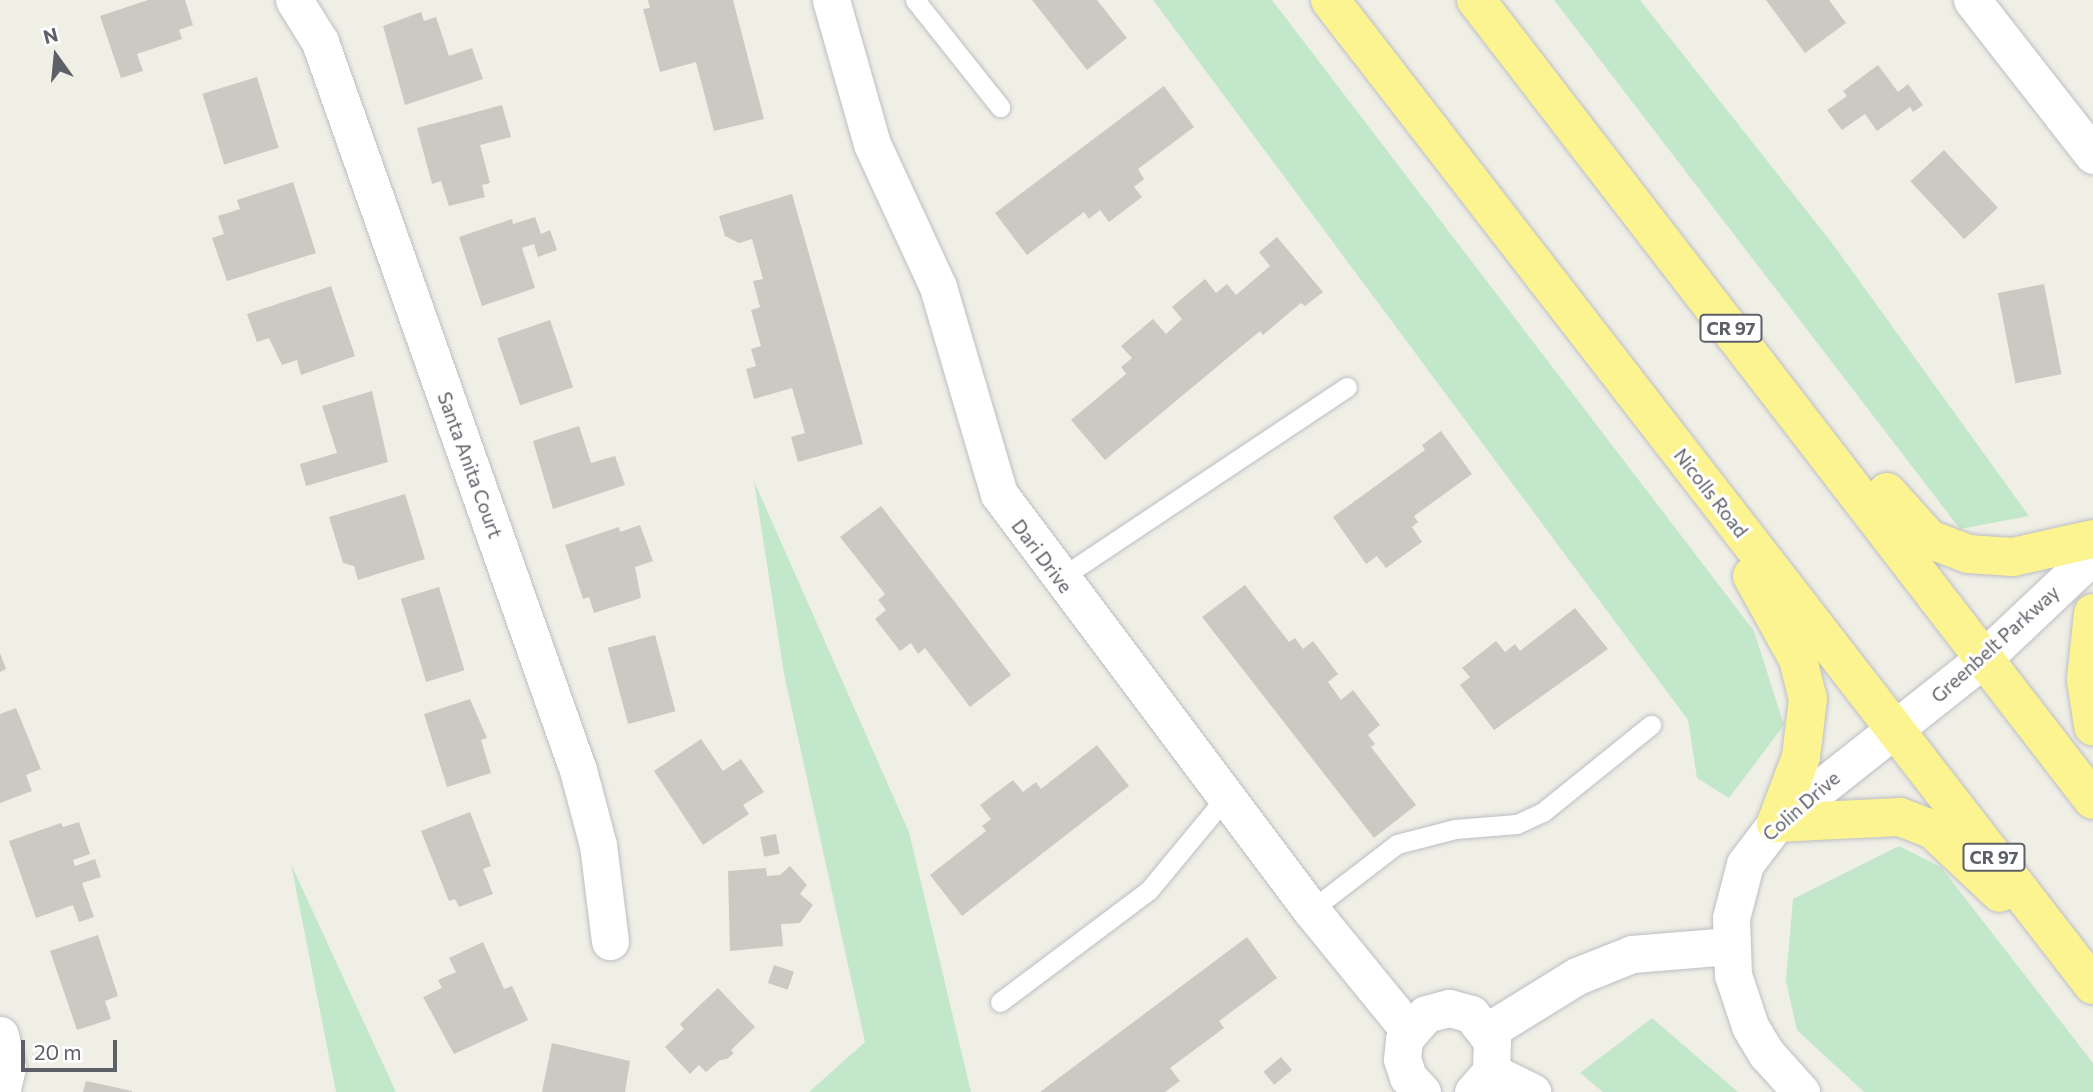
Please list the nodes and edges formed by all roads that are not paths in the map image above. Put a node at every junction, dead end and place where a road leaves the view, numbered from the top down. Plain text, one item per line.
1 (295, 0) edge
2 (831, 0) edge
3 (915, 0) edge
4 (1330, 0) edge
5 (1476, 0) edge
6 (1972, 0) edge
7 (1000, 107) dead end
8 (2093, 155) edge
9 (1770, 378) junction
10 (1347, 387) dead end
11 (1698, 475) junction
12 (2093, 539) edge
13 (2093, 555) edge
14 (1059, 579) junction
15 (2093, 613) edge
16 (1984, 658) junction
17 (1651, 725) dead end
18 (2093, 726) edge
19 (1896, 730) junction
20 (1226, 797) junction
21 (2093, 800) edge
22 (1776, 822) junction
23 (1311, 910) junction
24 (610, 940) dead end
25 (2062, 945) junction
26 (1730, 946) junction
27 (2093, 985) edge
28 (1000, 1002) dead end
29 (1409, 1030) junction
30 (1488, 1031) junction
31 (0, 1035) edge
32 (1482, 1082) edge
33 (1406, 1087) edge
34 (1, 1092) edge
35 (1532, 1092) edge
36 (1801, 1092) edge

1 - 24 street, Santa Anita Court
2 - 14 street, Dari Drive
3 - 7 lane
4 - 11 highway, Nicolls Road / CR 97
5 - 9 highway, CR 97
6 - 8 street
9 - 12 highway
9 - 16 highway, CR 97
10 - 14 lane
11 - 19 highway, Nicolls Road / CR 97
11 - 22 highway
13 - 16 street, Greenbelt Parkway
14 - 20 street, Dari Drive
15 - 18 highway
16 - 19 street, Greenbelt Parkway
16 - 21 highway, CR 97
17 - 23 lane
19 - 22 street, Colin Drive
19 - 25 highway, Nicolls Road / CR 97
20 - 23 street, Dari Drive
20 - 28 lane
22 - 25 highway
22 - 26 street, Colin Drive
23 - 29 street, Dari Drive
25 - 27 highway, Nicolls Road / CR 97
26 - 30 street
26 - 36 street, Colin Drive
29 - 30 street
29 - 33 street
30 - 32 street
31 - 34 street
32 - 35 street

